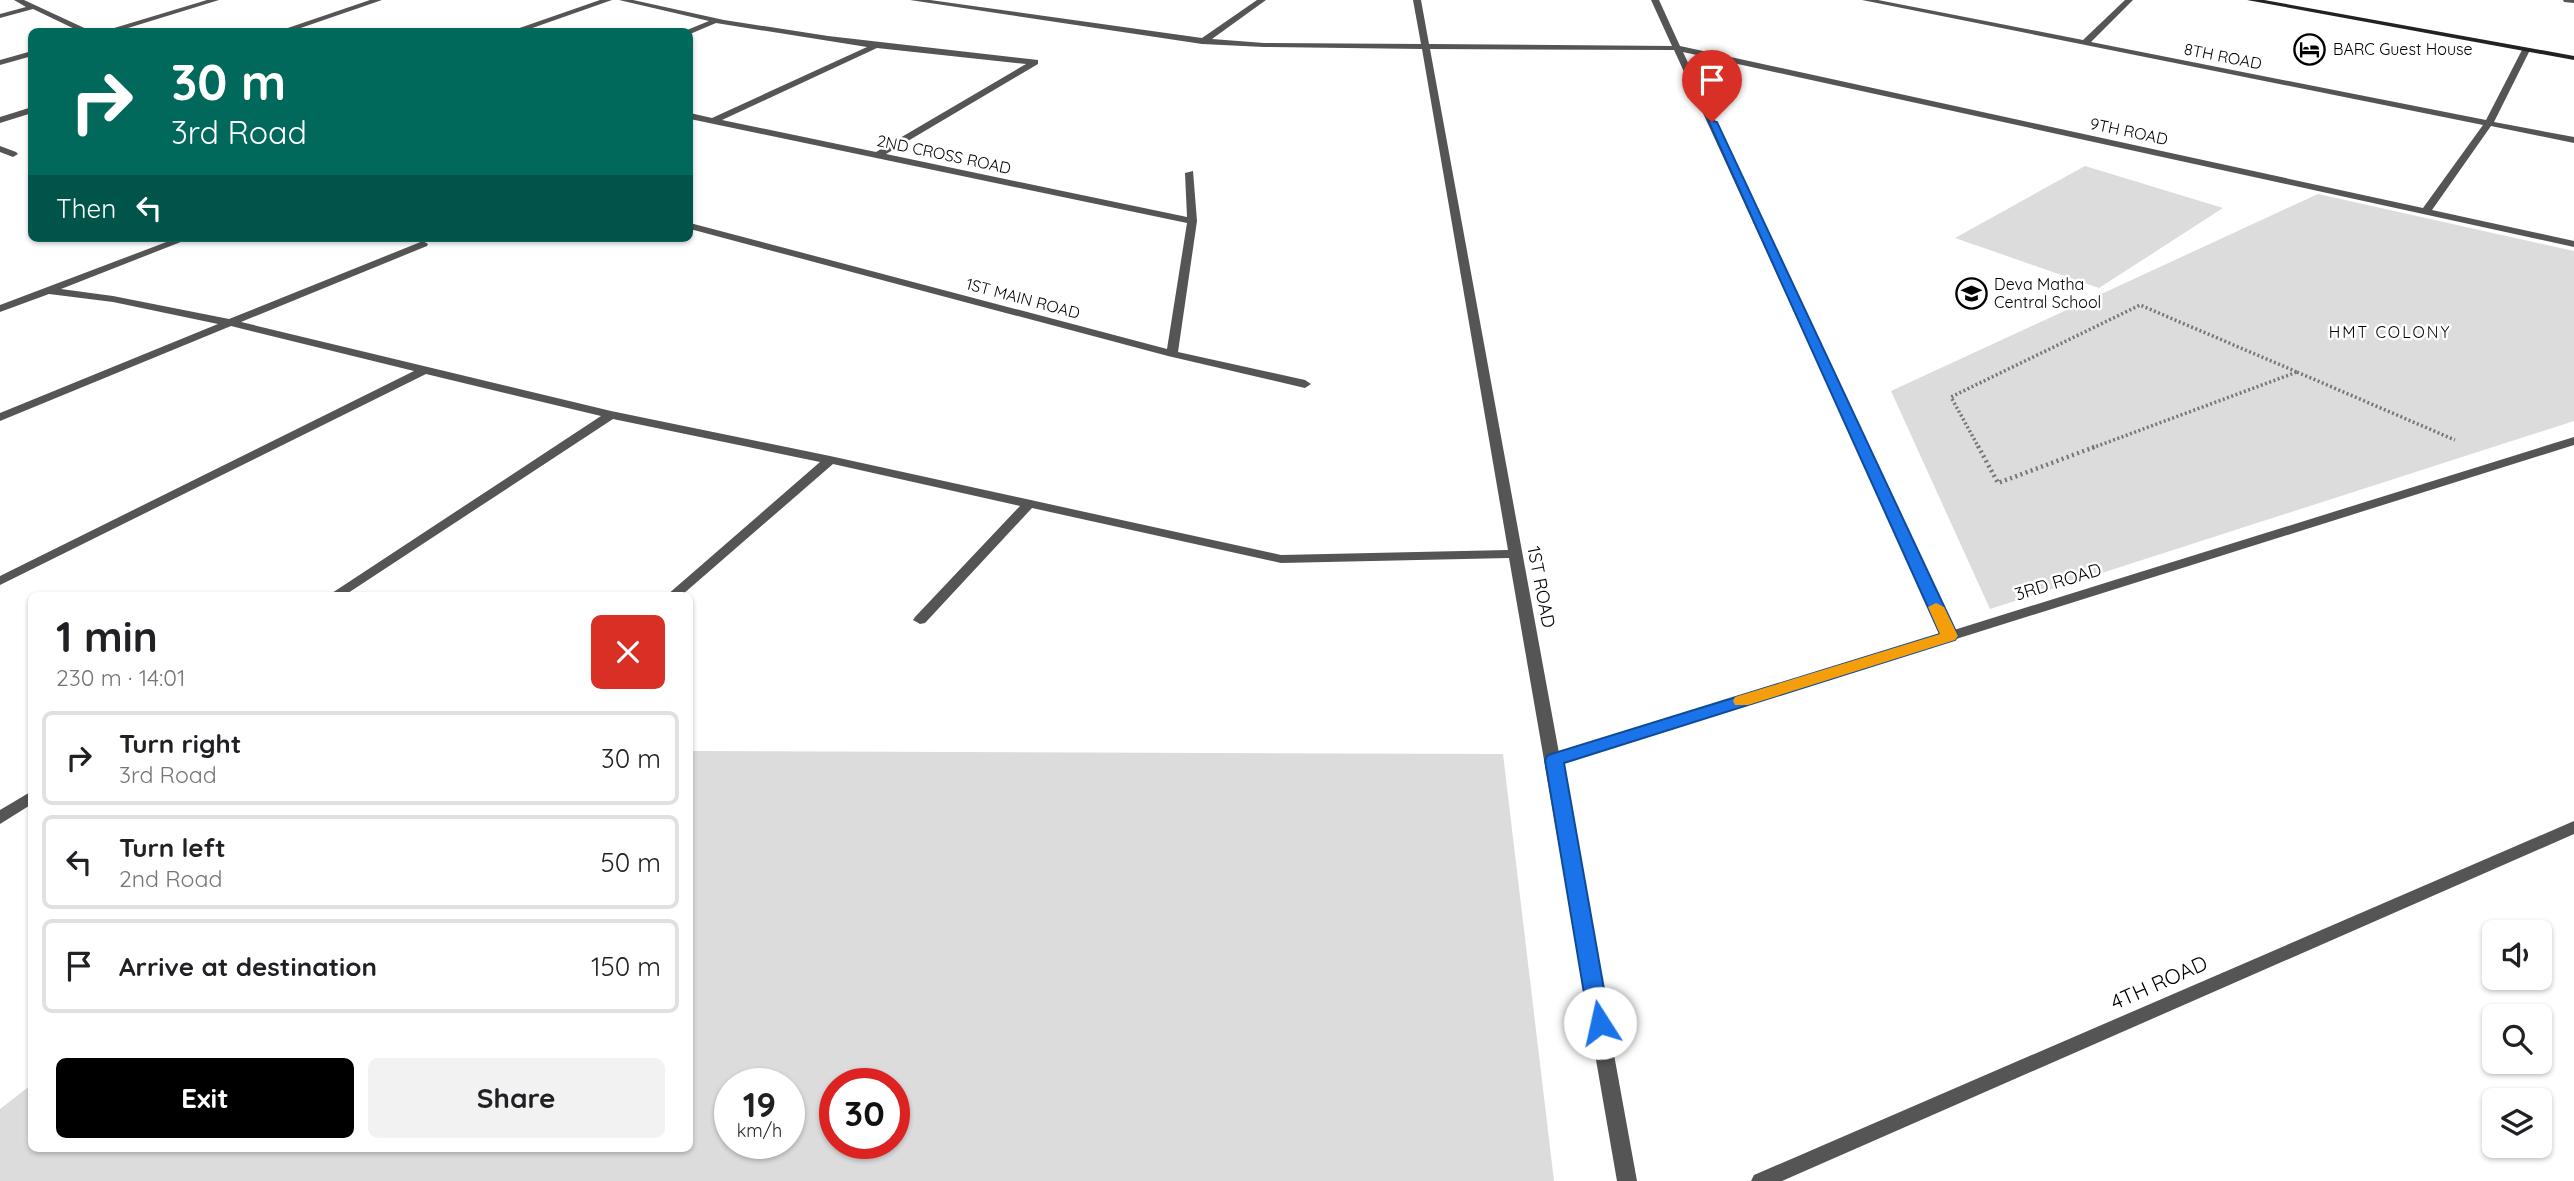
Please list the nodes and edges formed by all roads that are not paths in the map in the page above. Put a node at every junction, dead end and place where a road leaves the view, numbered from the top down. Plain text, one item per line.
1 (18, 0) edge
2 (215, 0) edge
3 (378, 0) edge
4 (608, 0) edge
5 (623, 0) edge
6 (914, 0) edge
7 (1262, 0) edge
8 (1417, 0) edge
9 (1655, 0) edge
10 (1866, 0) edge
11 (2129, 0) edge
12 (2251, 0) edge
13 (2567, 0) edge
14 (2574, 1) edge
15 (33, 7) junction
16 (0, 16) edge
17 (713, 22) junction
18 (80, 28) edge
19 (119, 28) edge
20 (292, 28) edge
21 (524, 28) edge
22 (693, 31) edge
23 (1202, 42) junction
24 (2085, 43) junction
25 (879, 44) junction
26 (1423, 45) junction
27 (1678, 48) junction
28 (2526, 50) junction
29 (28, 54) edge
30 (2574, 58) edge
31 (0, 63) edge
32 (28, 111) edge
33 (693, 117) edge
34 (0, 120) edge
35 (713, 121) junction
36 (2489, 123) junction
37 (2574, 139) edge
38 (0, 149) edge
39 (13, 154) dead end
40 (876, 156) junction
41 (1190, 173) dead end
42 (2426, 211) junction
43 (1192, 221) junction
44 (693, 227) edge
45 (176, 242) edge
46 (423, 244) dead end
47 (2574, 244) edge
48 (50, 291) junction
49 (0, 309) edge
50 (231, 323) junction
51 (1172, 354) junction
52 (424, 371) junction
53 (1306, 384) dead end
54 (611, 415) junction
55 (0, 417) edge
56 (2574, 442) edge
57 (830, 460) junction
58 (1029, 504) junction
59 (1514, 554) junction
60 (0, 581) edge
61 (341, 592) edge
62 (677, 592) edge
63 (920, 620) dead end
64 (1950, 636) junction
65 (1554, 760) junction
66 (28, 799) edge
67 (0, 818) edge
68 (2574, 827) edge
69 (1627, 1181) edge
70 (1761, 1181) edge

1 - 15 street
2 - 19 street
3 - 20 street
4 - 21 street
5 - 17 street
6 - 23 street, 9TH ROAD
7 - 23 street
8 - 26 street, 1ST ROAD
9 - 27 street
10 - 24 street, 8TH ROAD
11 - 24 street
12 - 28 main road
13 - 14 street
15 - 16 street
15 - 18 street
17 - 22 street
17 - 25 street
23 - 26 street, 9TH ROAD
24 - 36 street, 8TH ROAD
25 - 35 street
25 - 40 street
26 - 27 street, 9TH ROAD
26 - 59 street, 1ST ROAD
27 - 42 street, 9TH ROAD
27 - 64 street
28 - 30 main road
28 - 36 street
29 - 31 street
32 - 34 street
33 - 35 street, 2ND CROSS ROAD
35 - 40 street, 2ND CROSS ROAD
36 - 37 street, 8TH ROAD
36 - 42 street
38 - 39 street
40 - 43 street, 2ND CROSS ROAD
41 - 43 street
42 - 47 street, 9TH ROAD
43 - 51 street
44 - 51 street, 1ST MAIN ROAD
45 - 48 street
46 - 50 street
48 - 49 street
48 - 50 street
50 - 52 street
50 - 55 street
51 - 53 street, 1ST MAIN ROAD
52 - 54 street
52 - 60 street
54 - 57 street
54 - 61 street
56 - 64 street, 3RD ROAD
57 - 58 street
57 - 62 street
58 - 59 street
58 - 63 street
59 - 65 street, 1ST ROAD
64 - 65 street, 3RD ROAD
65 - 69 street, 1ST ROAD
66 - 67 street
68 - 70 street, 4TH ROAD

